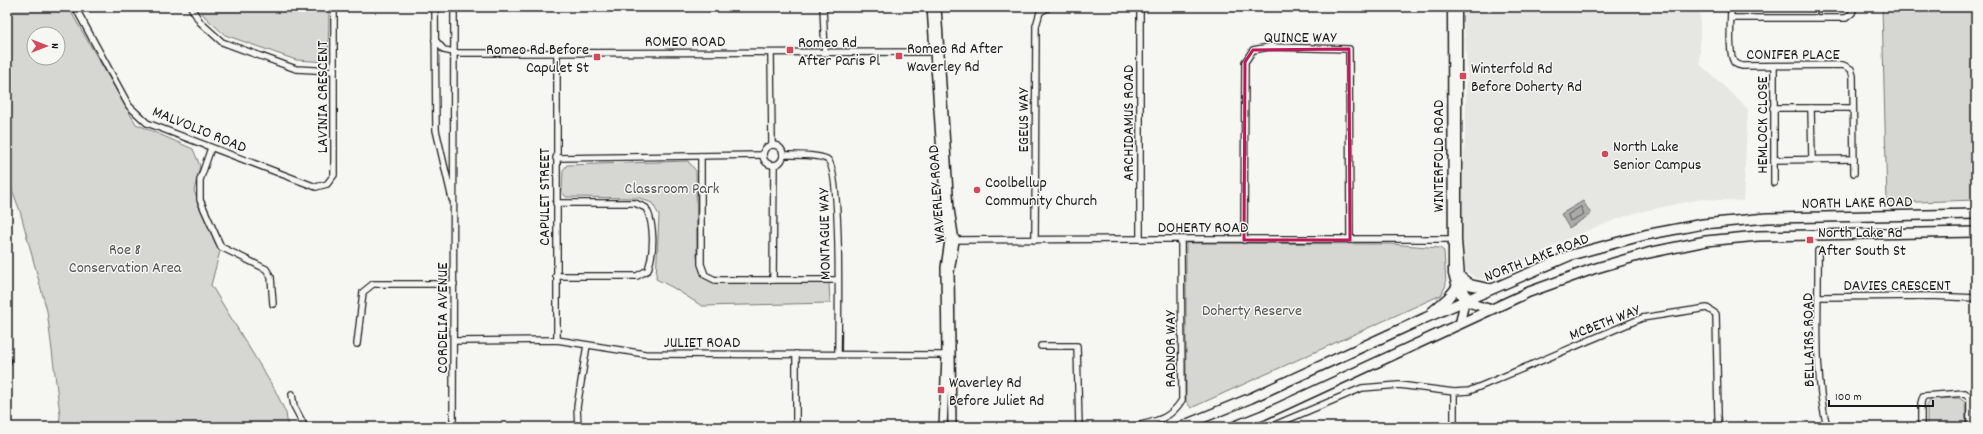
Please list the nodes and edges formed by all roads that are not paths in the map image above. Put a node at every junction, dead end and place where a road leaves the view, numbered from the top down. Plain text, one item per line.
1 (74, 7) edge
2 (191, 7) edge
3 (334, 7) edge
4 (435, 7) edge
5 (454, 7) edge
6 (823, 7) edge
7 (931, 7) edge
8 (937, 7) edge
9 (1050, 7) edge
10 (1140, 7) edge
11 (1452, 7) edge
12 (1457, 7) edge
13 (1731, 7) edge
14 (1854, 7) edge
15 (1731, 18) junction
16 (435, 40) junction
17 (937, 52) junction
18 (454, 53) junction
19 (557, 53) junction
20 (771, 53) junction
21 (825, 53) junction
22 (1774, 66) junction
23 (334, 71) junction
24 (1773, 108) junction
25 (1811, 108) junction
26 (1853, 108) junction
27 (772, 145) junction
28 (211, 148) junction
29 (763, 155) junction
30 (700, 156) junction
31 (783, 156) junction
32 (556, 158) junction
33 (1854, 159) junction
34 (1774, 160) junction
35 (1812, 160) junction
36 (774, 165) junction
37 (1854, 173) dead end
38 (1774, 183) dead end
39 (327, 184) joint
40 (556, 203) junction
41 (454, 208) junction
42 (1976, 214) edge
43 (1976, 232) edge
44 (1140, 238) junction
45 (1454, 239) junction
46 (952, 240) junction
47 (1035, 240) junction
48 (1181, 240) junction
49 (1244, 240) junction
50 (1350, 240) junction
51 (1818, 251) dead end
52 (556, 276) junction
53 (1460, 277) junction
54 (773, 280) junction
55 (837, 280) junction
56 (454, 284) junction
57 (1457, 287) junction
58 (1491, 289) junction
59 (1819, 297) junction
60 (1976, 298) edge
61 (1465, 301) junction
62 (273, 304) dead end
63 (1490, 309) junction
64 (1425, 318) junction
65 (1460, 323) junction
66 (557, 340) junction
67 (454, 341) junction
68 (357, 344) dead end
69 (587, 345) junction
70 (1041, 346) dead end
71 (796, 354) junction
72 (838, 354) junction
73 (948, 355) junction
74 (1454, 392) junction
75 (292, 394) dead end
76 (1263, 415) junction
77 (305, 427) edge
78 (453, 427) edge
79 (578, 427) edge
80 (796, 427) edge
81 (943, 427) edge
82 (952, 427) edge
83 (1079, 427) edge
84 (1133, 427) edge
85 (1180, 427) edge
86 (1233, 427) edge
87 (1253, 427) edge
88 (1271, 427) edge
89 (1454, 427) edge
90 (1719, 427) edge
91 (1827, 427) edge
92 (1921, 427) edge
93 (1970, 427) edge

1 - 28 street, MALVOLIO ROAD
2 - 23 street
3 - 23 street, LAVINIA CRESCENT
4 - 16 street, CORDELIA AVENUE
5 - 18 street, CORDELIA AVENUE
6 - 21 street
7 - 17 street, WAVERLEY ROAD
8 - 17 street, WAVERLEY ROAD
9 - 47 street, EGEUS WAY
10 - 44 street, ARCHIDAMUS ROAD
11 - 45 main road, WINTERFOLD ROAD
12 - 45 main road, WINTERFOLD ROAD
13 - 15 street, CONIFER PLACE
14 - 15 street
15 - 22 street, CONIFER PLACE
16 - 18 street
16 - 41 street, CORDELIA AVENUE
17 - 21 street, ROMEO ROAD
17 - 46 street, WAVERLEY ROAD
18 - 19 street, ROMEO ROAD
18 - 41 street, CORDELIA AVENUE
19 - 20 street, ROMEO ROAD
19 - 32 street, CAPULET STREET
20 - 21 street, ROMEO ROAD
20 - 27 street
22 - 24 street, HEMLOCK CLOSE
22 - 26 street, CONIFER PLACE
23 - 39 street, LAVINIA CRESCENT
24 - 25 street
24 - 34 street, HEMLOCK CLOSE
25 - 26 street
25 - 35 street
26 - 33 street, CONIFER PLACE
27 - 29 street
27 - 31 street
28 - 39 street, MALVOLIO ROAD
28 - 62 street
29 - 30 street
29 - 36 street
30 - 32 street
30 - 54 street
31 - 36 street
31 - 55 street, MONTAGUE WAY
32 - 40 street, CAPULET STREET
33 - 35 street
33 - 37 street, CONIFER PLACE
34 - 35 street
34 - 38 street, HEMLOCK CLOSE
36 - 54 street
40 - 52 street, CAPULET STREET
40 - 52 street
41 - 56 street, CORDELIA AVENUE
42 - 58 main road, NORTH LAKE ROAD
43 - 63 main road, NORTH LAKE ROAD
44 - 47 street, DOHERTY ROAD
44 - 48 street, DOHERTY ROAD
45 - 50 street, DOHERTY ROAD
45 - 53 main road, WINTERFOLD ROAD
45 - 57 main road, WINTERFOLD ROAD
46 - 47 street, DOHERTY ROAD
46 - 73 street, WAVERLEY ROAD
48 - 49 street, DOHERTY ROAD
48 - 84 street, RADNOR WAY
49 - 50 street, DOHERTY ROAD
49 - 50 street, QUINCE WAY
51 - 59 street, BELLAIRS ROAD
52 - 66 street, CAPULET STREET
53 - 58 main road
53 - 61 main road, WINTERFOLD ROAD
54 - 55 street
55 - 72 street, MONTAGUE WAY
56 - 67 street, CORDELIA AVENUE
56 - 68 street
57 - 61 main road, WINTERFOLD ROAD
57 - 64 main road
58 - 61 main road, NORTH LAKE ROAD
59 - 60 street, DAVIES CRESCENT
59 - 91 street, BELLAIRS ROAD
61 - 63 main road
61 - 64 main road, NORTH LAKE ROAD
61 - 65 main road, WINTERFOLD ROAD
63 - 65 main road, NORTH LAKE ROAD
64 - 85 main road, NORTH LAKE ROAD
65 - 76 main road, NORTH LAKE ROAD
66 - 67 street, JULIET ROAD
66 - 69 street, JULIET ROAD
67 - 78 street, CORDELIA AVENUE
69 - 71 street, JULIET ROAD
69 - 79 street
70 - 83 street
71 - 72 street, JULIET ROAD
71 - 80 street
72 - 73 street, JULIET ROAD
73 - 81 street, WAVERLEY ROAD
73 - 82 street, WAVERLEY ROAD
74 - 88 street
74 - 89 street
74 - 90 street, MCBETH WAY
75 - 77 street
76 - 86 main road, NORTH LAKE ROAD
76 - 87 main road
92 - 93 street

